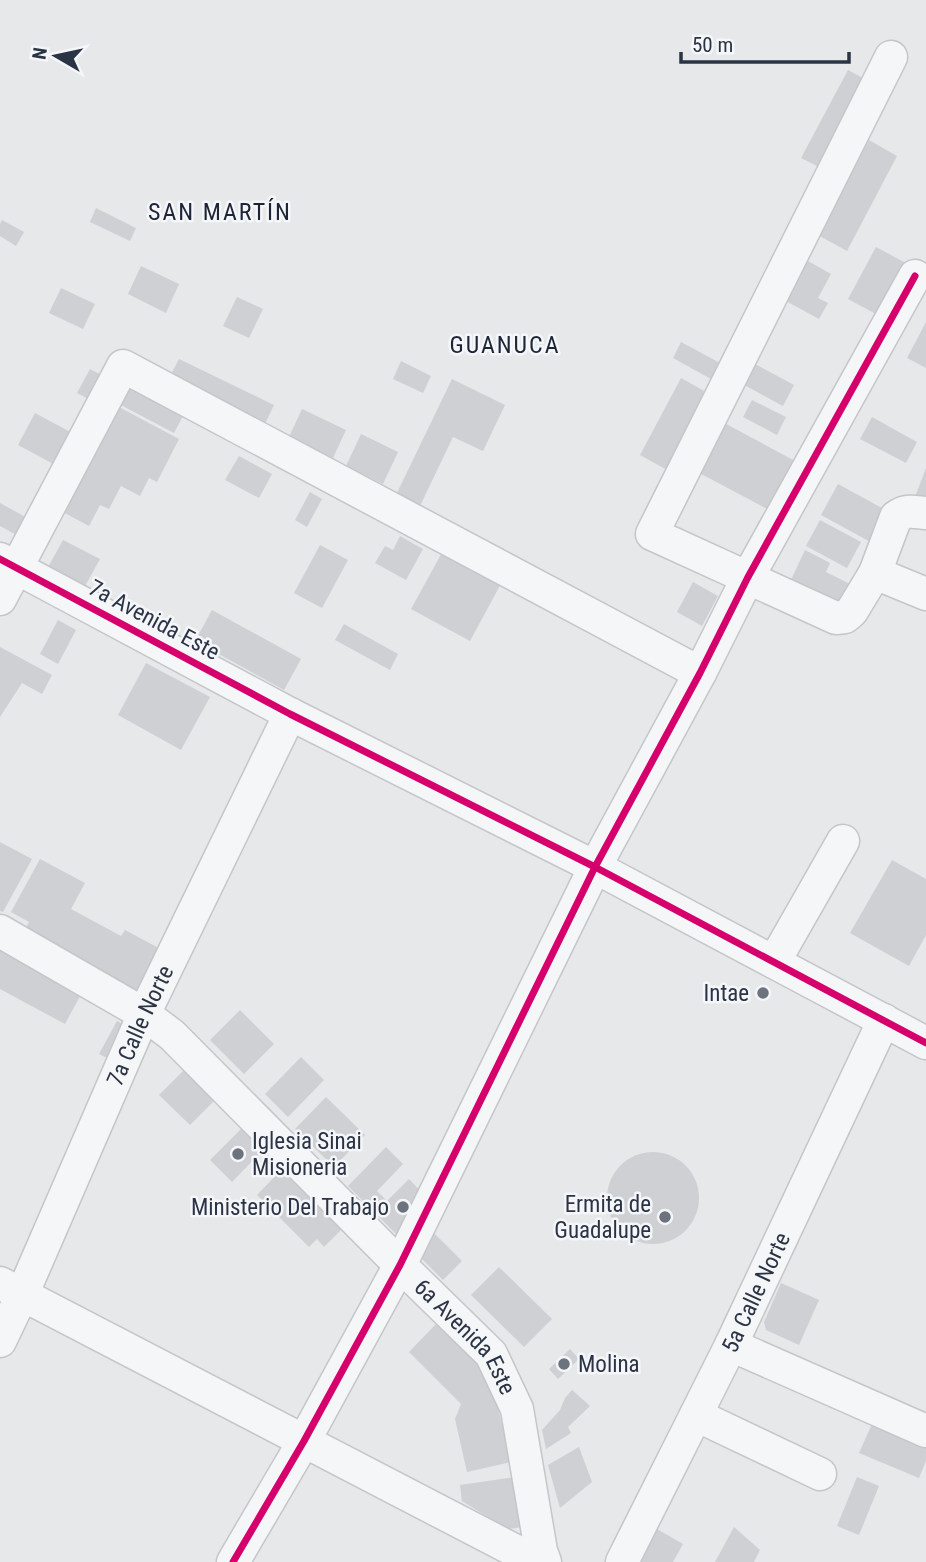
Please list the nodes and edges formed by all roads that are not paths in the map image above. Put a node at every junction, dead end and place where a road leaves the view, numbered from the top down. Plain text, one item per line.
1 (891, 57) dead end
2 (915, 276) dead end
3 (926, 513) edge
4 (8, 564) edge
5 (874, 573) junction
6 (748, 577) junction
7 (926, 594) edge
8 (0, 599) edge
9 (700, 673) junction
10 (290, 714) junction
11 (844, 841) dead end
12 (595, 867) junction
13 (0, 931) edge
14 (774, 962) junction
15 (144, 1014) junction
16 (884, 1020) junction
17 (926, 1043) edge
18 (400, 1265) junction
19 (11, 1289) edge
20 (0, 1341) edge
21 (730, 1345) junction
22 (696, 1415) junction
23 (926, 1431) edge
24 (304, 1441) junction
25 (820, 1474) dead end
26 (233, 1562) edge
27 (537, 1562) edge
28 (545, 1562) edge
29 (622, 1562) edge

1 - 6 street
2 - 6 street
3 - 5 street
4 - 8 street
4 - 9 street
4 - 10 street, 7a Avenida Este
5 - 6 street
5 - 7 street
6 - 9 street
9 - 12 street
10 - 12 street, 7a Avenida Este
10 - 15 street, 7a Calle Norte
11 - 14 street
12 - 14 street, 7a Avenida Este
12 - 18 street
13 - 15 street, 6a Avenida Este
14 - 16 street, 7a Avenida Este
15 - 18 street, 6a Avenida Este
15 - 19 street, 7a Calle Norte
16 - 17 street, 7a Avenida Este
16 - 21 street, 5a Calle Norte
18 - 24 street
18 - 28 street, 6a Avenida Este
19 - 20 street, 7a Calle Norte
19 - 24 street
21 - 22 street, 5a Calle Norte
21 - 23 street
22 - 25 street
22 - 29 street, 5a Calle Norte
24 - 26 street
24 - 27 street

